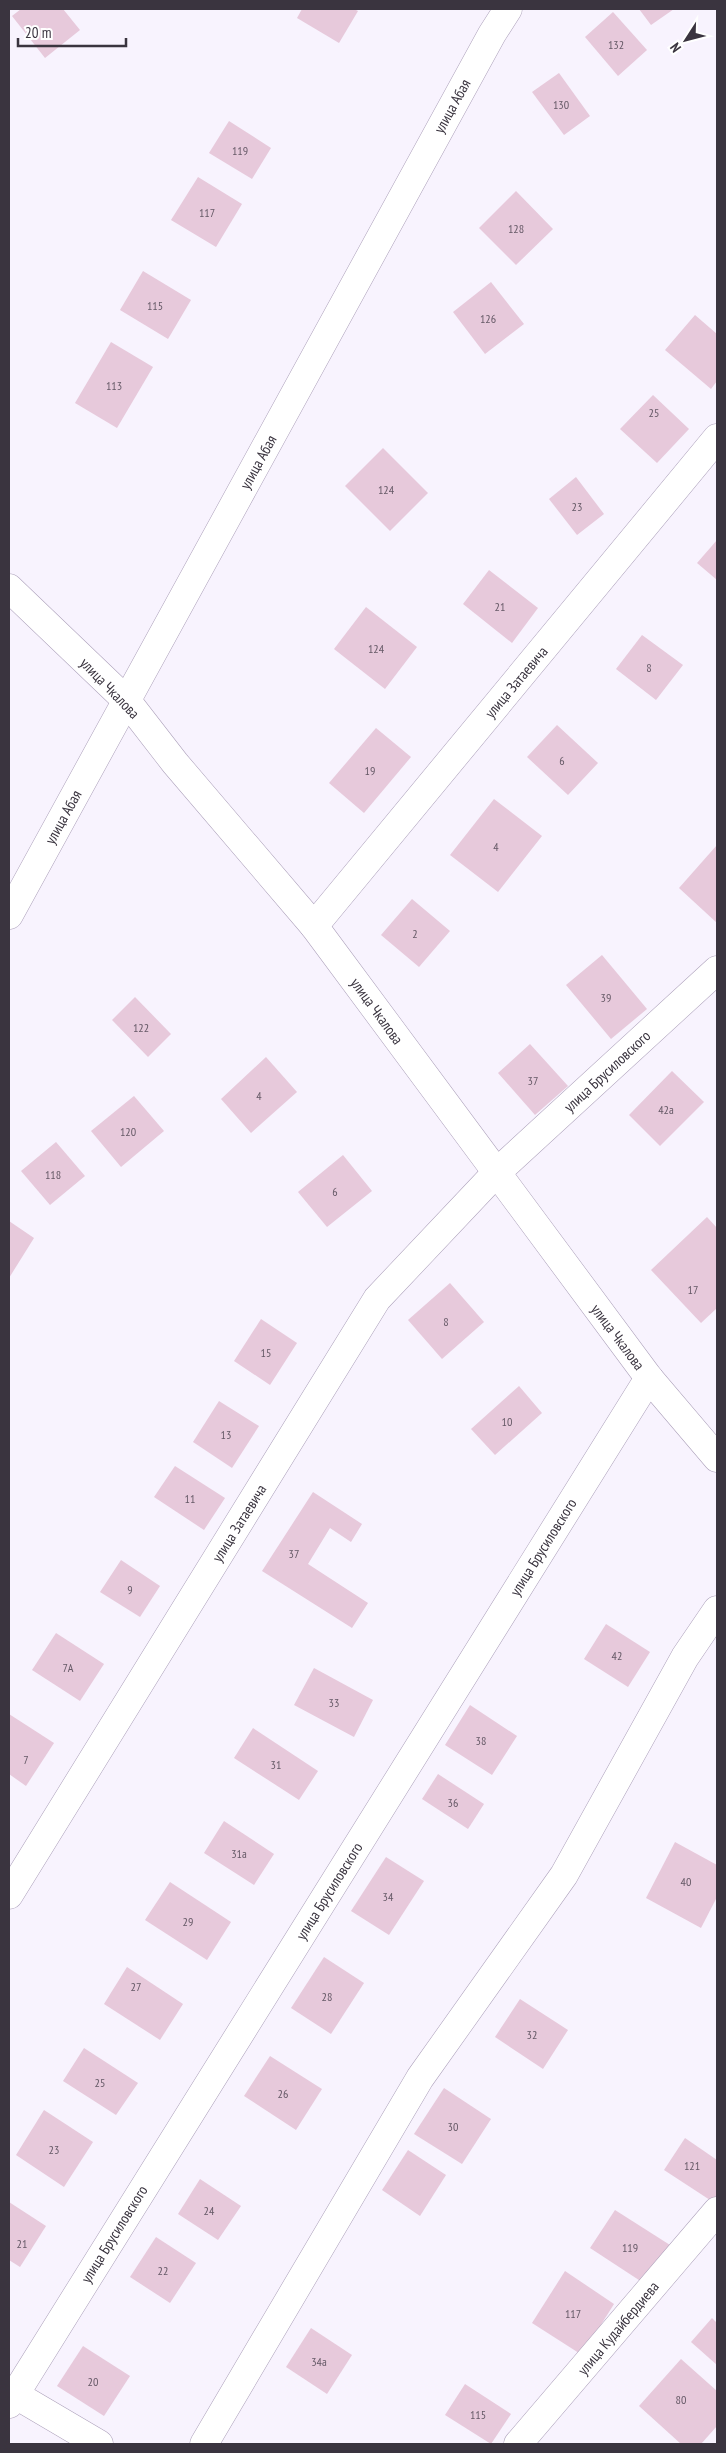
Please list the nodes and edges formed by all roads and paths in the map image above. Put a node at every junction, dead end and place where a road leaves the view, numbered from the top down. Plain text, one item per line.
1 (508, 9) edge
2 (717, 438) edge
3 (9, 588) edge
4 (127, 701) junction
5 (9, 915) edge
6 (314, 926) junction
7 (717, 970) edge
8 (496, 1173) junction
9 (649, 1378) junction
10 (717, 1458) edge
11 (717, 1610) edge
12 (9, 1895) edge
13 (717, 2212) edge
14 (11, 2396) edge
15 (99, 2444) edge
16 (204, 2444) edge
17 (518, 2444) edge

1 - 4 street, улица Абая
2 - 6 street, улица Затаевича
3 - 4 street, улица Чкалова
4 - 5 street, улица Абая
4 - 6 street, улица Чкалова
6 - 8 street, улица Чкалова
7 - 8 street, улица Брусиловского
8 - 9 street, улица Чкалова
8 - 12 street, улица Затаевича
9 - 10 street, улица Чкалова
9 - 14 street, улица Брусиловского
11 - 16 street
13 - 17 street, улица Кудайбердиева
14 - 15 street

